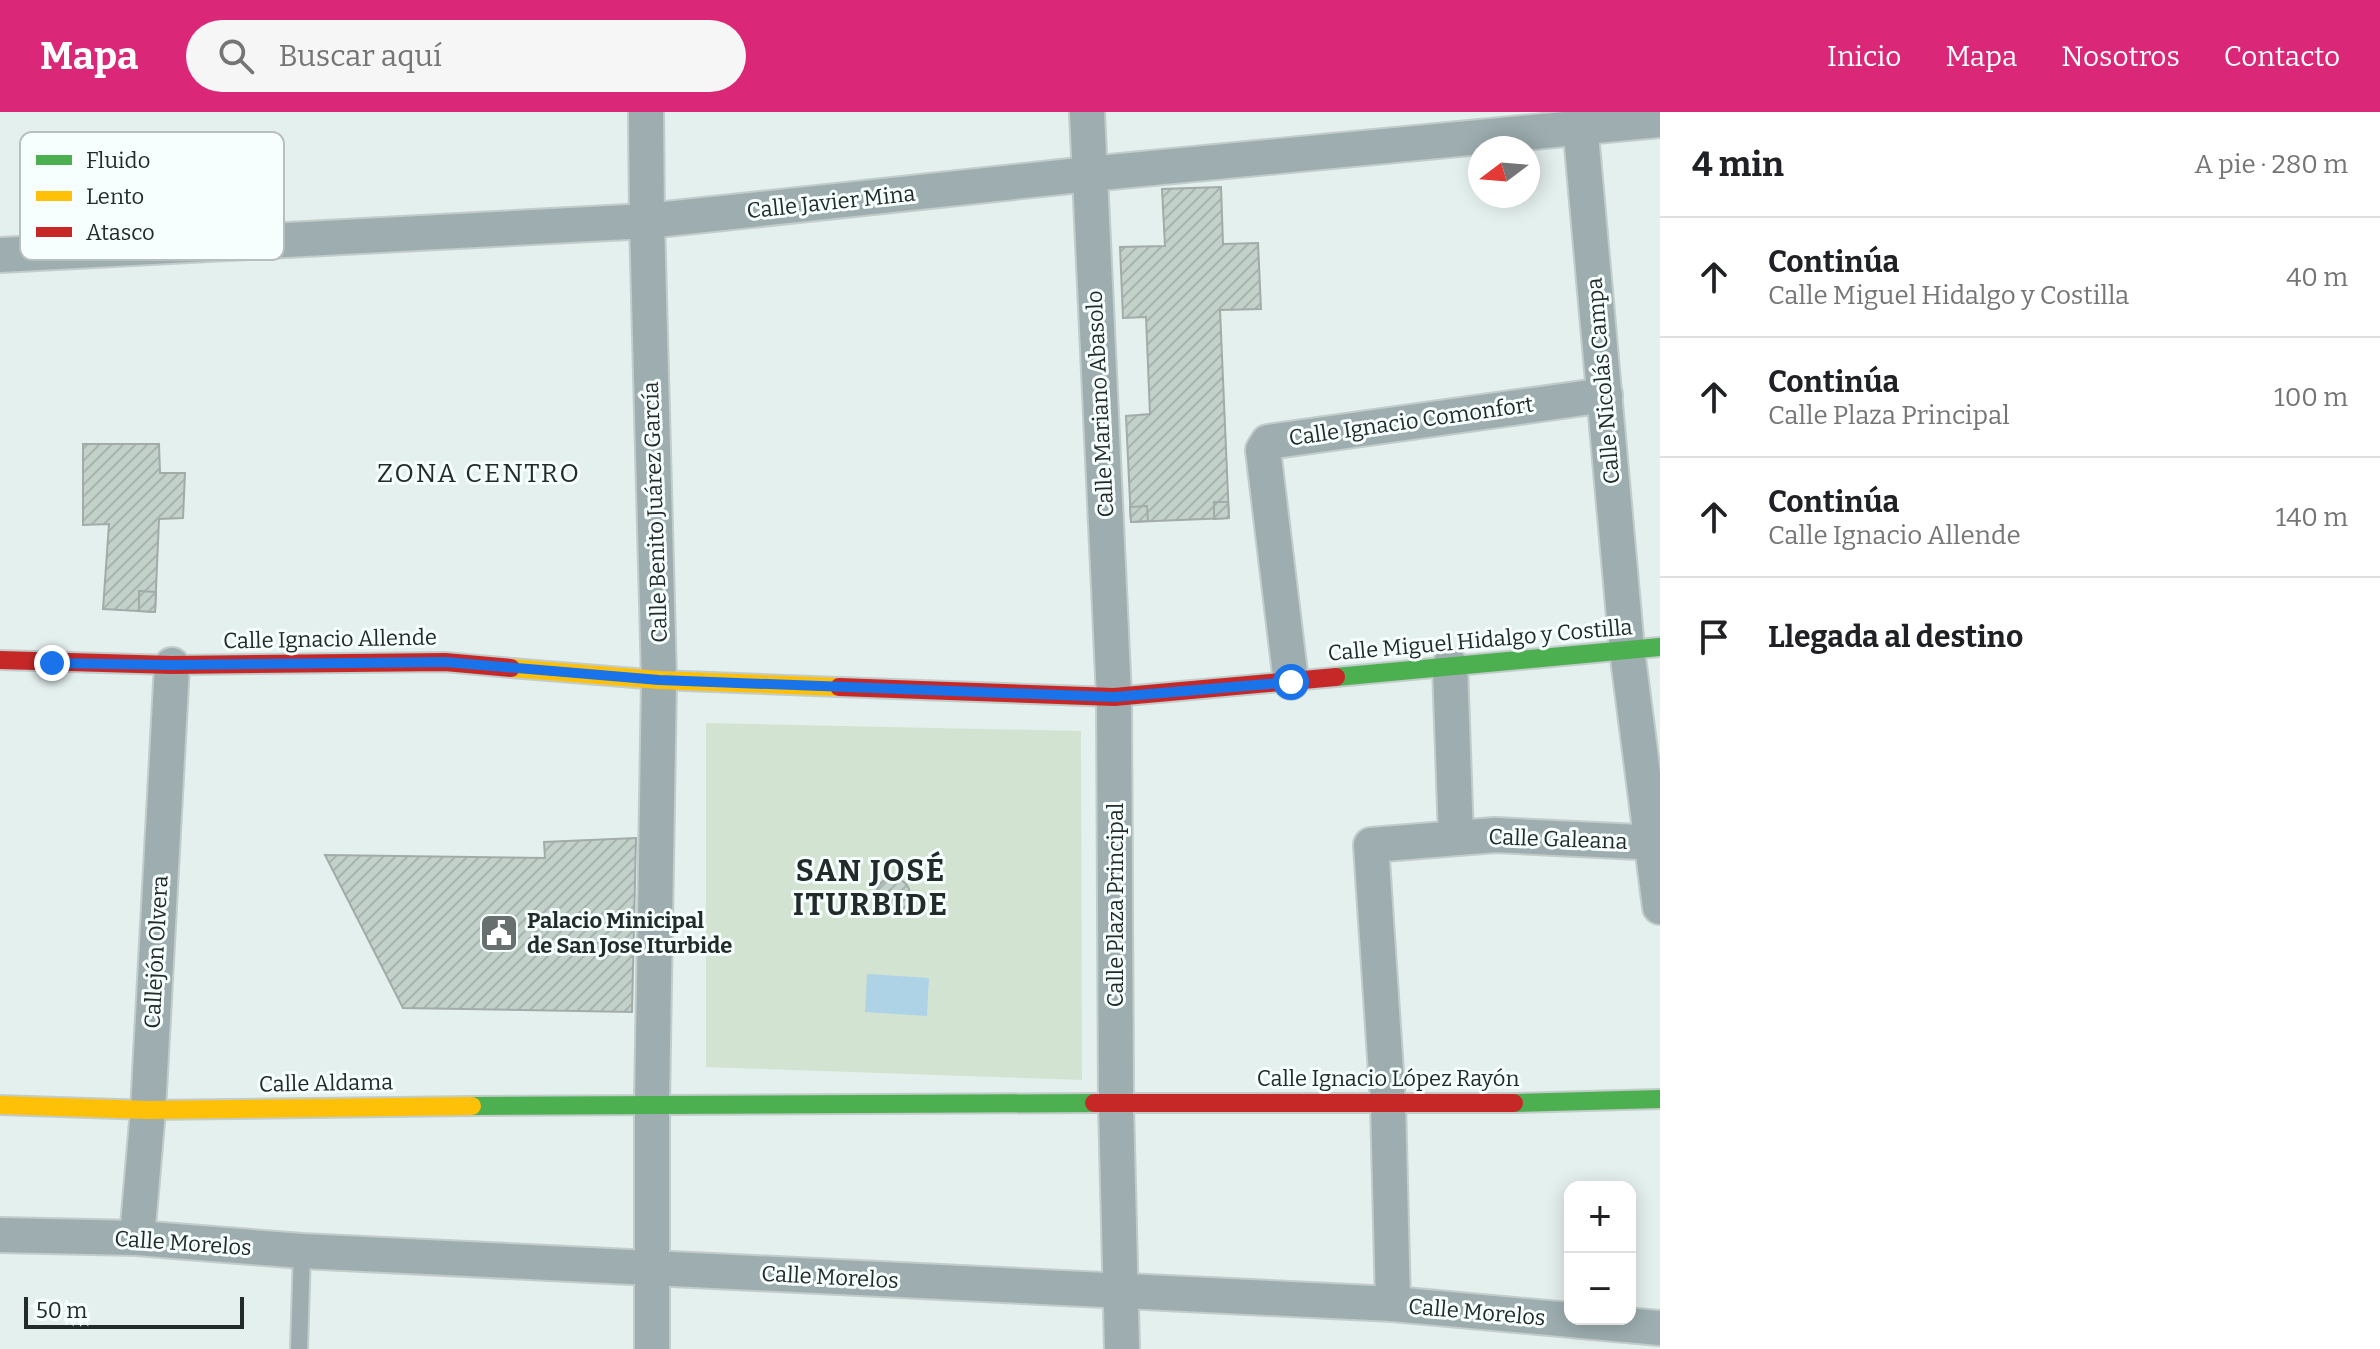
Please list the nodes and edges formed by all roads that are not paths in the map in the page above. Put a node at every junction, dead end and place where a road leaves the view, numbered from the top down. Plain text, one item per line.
1 (646, 112) edge
2 (1087, 112) edge
3 (1580, 119) edge
4 (1660, 120) edge
5 (1089, 174) junction
6 (647, 221) junction
7 (284, 240) edge
8 (20, 254) edge
9 (0, 255) edge
10 (1605, 395) junction
11 (1643, 648) edge
12 (0, 660) edge
13 (172, 665) junction
14 (1450, 665) junction
15 (659, 680) junction
16 (1291, 682) junction
17 (1114, 697) junction
18 (1456, 838) junction
19 (1655, 842) edge
20 (1660, 907) edge
21 (1660, 1099) edge
22 (652, 1103) junction
23 (1388, 1103) junction
24 (1116, 1104) junction
25 (0, 1105) edge
26 (148, 1110) junction
27 (0, 1235) edge
28 (137, 1238) junction
29 (302, 1251) junction
30 (651, 1268) junction
31 (1122, 1291) junction
32 (1393, 1304) junction
33 (1660, 1328) edge
34 (299, 1349) edge
35 (652, 1349) edge
36 (1122, 1349) edge

1 - 6 street, Calle Benito Juárez García
2 - 5 street, Calle Mariano Abasolo
3 - 4 street, Calle Javier Mina
3 - 5 street, Calle Javier Mina
3 - 10 street, Calle Nicolás Campa
5 - 6 street, Calle Javier Mina
5 - 17 street, Calle Mariano Abasolo
6 - 7 street, Calle Javier Mina
6 - 15 street, Calle Benito Juárez García
8 - 9 street, Calle Javier Mina
10 - 11 street, Calle Nicolás Campa
10 - 16 street, Calle Ignacio Comonfort
11 - 14 street, Calle Miguel Hidalgo y Costilla
11 - 19 street, Calle Nicolás Campa
12 - 13 street, Calle Ignacio Allende
13 - 15 street, Calle Ignacio Allende
13 - 26 street, Callejón Olvera
14 - 16 street, Calle Miguel Hidalgo y Costilla
14 - 18 street
15 - 17 street
15 - 22 street, Calle Benito Juárez García
16 - 17 street, Calle Miguel Hidalgo y Costilla
17 - 24 street, Calle Plaza Principal
18 - 19 street, Calle Galeana
18 - 23 street, Calle Galeana
19 - 20 street, Calle Nicolás Campa
21 - 23 street, Calle Ignacio López Rayón
22 - 24 street
22 - 26 street, Calle Aldama
22 - 30 street, Calle Benito Juárez García
23 - 24 street, Calle Ignacio López Rayón
23 - 32 street
24 - 31 street, Calle Plaza Principal
25 - 26 street, Calle Aldama
26 - 28 street, Callejón Olvera
27 - 28 street, Calle Morelos
28 - 29 street, Calle Morelos
29 - 30 street, Calle Morelos
29 - 34 lane
30 - 31 street, Calle Morelos
30 - 35 street, Calle Benito Juárez García
31 - 32 street, Calle Morelos
31 - 36 street, Calle Plaza Principal
32 - 33 street, Calle Morelos

